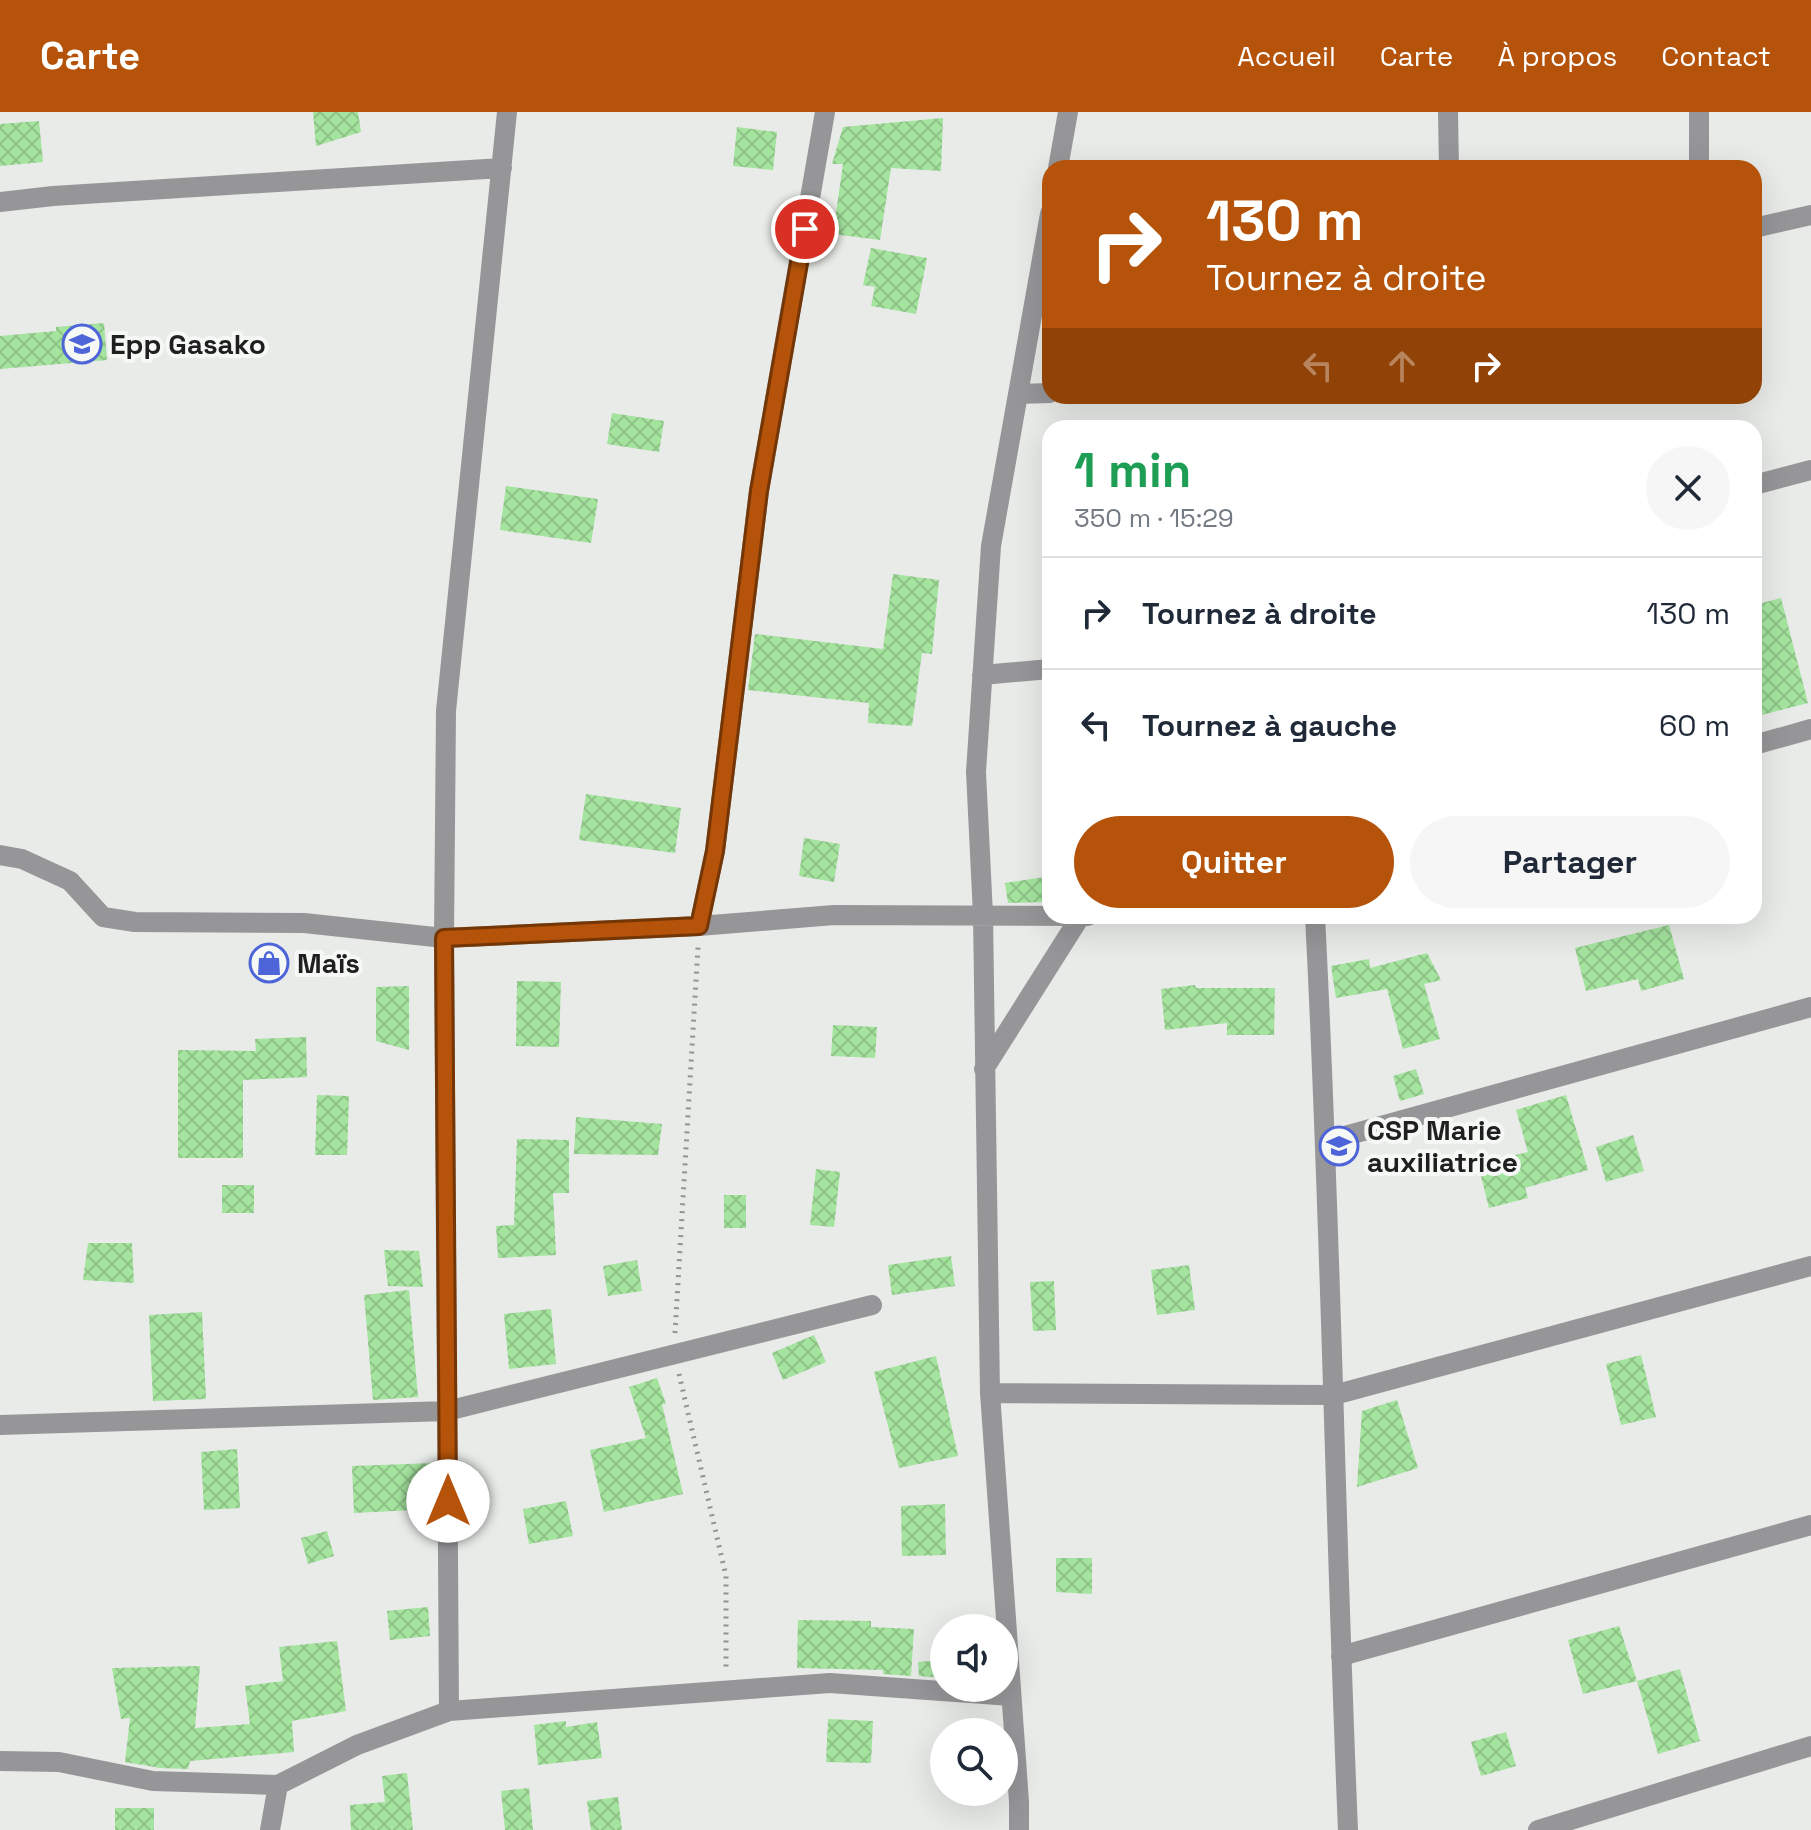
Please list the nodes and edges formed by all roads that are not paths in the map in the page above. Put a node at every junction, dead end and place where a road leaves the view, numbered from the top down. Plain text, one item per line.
1 (507, 112) edge
2 (825, 112) edge
3 (1068, 112) edge
4 (1448, 112) edge
5 (1699, 112) edge
6 (1059, 160) edge
7 (1449, 160) edge
8 (1699, 160) edge
9 (502, 168) junction
10 (0, 202) edge
11 (1811, 215) edge
12 (1762, 226) edge
13 (1042, 259) edge
14 (1042, 393) edge
15 (1018, 394) junction
16 (1811, 470) edge
17 (1762, 483) edge
18 (1042, 670) edge
19 (982, 675) junction
20 (1811, 729) edge
21 (1762, 743) edge
22 (0, 855) edge
23 (983, 915) junction
24 (1042, 916) edge
25 (1079, 924) edge
26 (1315, 924) edge
27 (699, 926) junction
28 (444, 938) junction
29 (1811, 1007) edge
30 (984, 1069) junction
31 (1327, 1141) junction
32 (1811, 1266) edge
33 (872, 1305) dead end
34 (990, 1393) junction
35 (1334, 1395) junction
36 (447, 1411) junction
37 (0, 1425) edge
38 (1811, 1525) edge
39 (1005, 1614) edge
40 (1341, 1656) junction
41 (930, 1690) edge
42 (1011, 1702) edge
43 (449, 1711) junction
44 (1811, 1746) edge
45 (0, 1761) edge
46 (278, 1785) junction
47 (270, 1830) edge
48 (1019, 1830) edge
49 (1348, 1830) edge
50 (1538, 1830) edge

1 - 9 street
2 - 27 street
3 - 6 street
4 - 7 street
5 - 8 street
9 - 10 street
9 - 28 street
11 - 12 street
13 - 15 street
14 - 15 street
15 - 19 street
16 - 17 street
18 - 19 street
19 - 23 street
20 - 21 street
22 - 28 street
23 - 24 street
23 - 27 street
23 - 30 street
25 - 30 street
26 - 31 street
27 - 28 street
28 - 36 street
29 - 31 street
30 - 34 street
31 - 35 street
32 - 35 street
33 - 36 street
34 - 35 street
34 - 39 street
35 - 40 street
36 - 37 street
36 - 43 street
38 - 40 street
40 - 49 street
41 - 43 street
42 - 48 street
43 - 46 street
44 - 50 street
45 - 46 street
46 - 47 street

